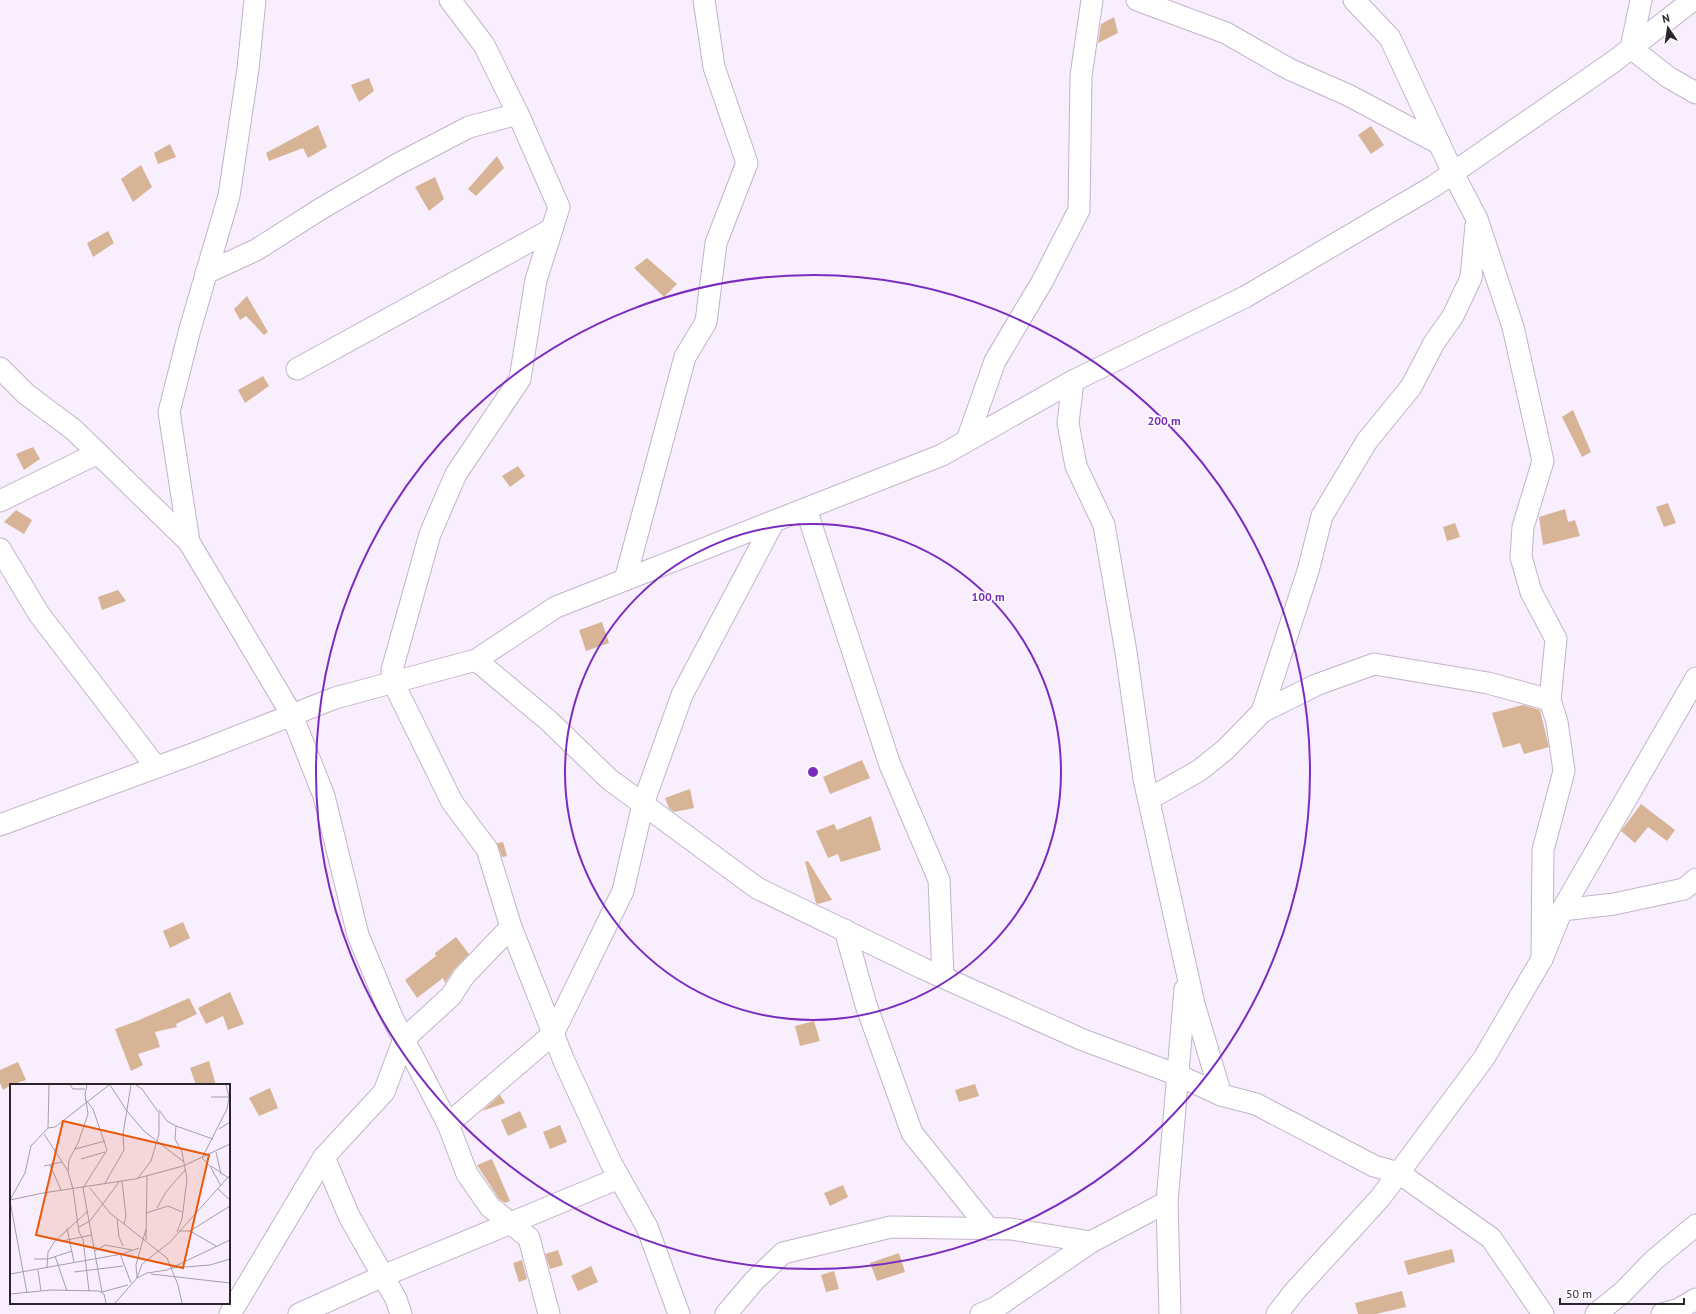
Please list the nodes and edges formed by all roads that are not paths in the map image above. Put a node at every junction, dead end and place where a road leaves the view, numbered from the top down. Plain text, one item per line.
1 (255, 0) edge
2 (450, 0) edge
3 (704, 0) edge
4 (1092, 0) edge
5 (1136, 0) edge
6 (1354, 0) edge
7 (1641, 0) edge
8 (1692, 0) edge
9 (1631, 48) junction
10 (1696, 93) edge
11 (518, 114) junction
12 (1440, 144) junction
13 (1453, 173) junction
14 (1477, 219) junction
15 (552, 229) junction
16 (206, 273) junction
17 (0, 368) edge
18 (297, 369) dead end
19 (1073, 381) junction
20 (967, 440) junction
21 (98, 453) junction
22 (0, 501) edge
23 (806, 509) junction
24 (774, 521) junction
25 (189, 542) junction
26 (0, 549) edge
27 (625, 580) junction
28 (476, 660) junction
29 (1696, 678) edge
30 (393, 682) junction
31 (1550, 700) junction
32 (1262, 712) junction
33 (292, 715) junction
34 (156, 767) junction
35 (1149, 799) junction
36 (643, 804) junction
37 (0, 825) edge
38 (1692, 887) edge
39 (1562, 910) junction
40 (511, 927) junction
41 (845, 930) junction
42 (1542, 959) junction
43 (1187, 970) junction
44 (943, 977) junction
45 (553, 1034) junction
46 (404, 1039) junction
47 (1178, 1075) junction
48 (1221, 1095) junction
49 (448, 1124) junction
50 (324, 1157) junction
51 (1399, 1173) junction
52 (619, 1178) junction
53 (1167, 1202) junction
54 (510, 1223) junction
55 (1696, 1225) edge
56 (989, 1229) junction
57 (1091, 1242) junction
58 (383, 1276) junction
59 (1696, 1299) edge
60 (230, 1314) edge
61 (299, 1314) edge
62 (400, 1314) edge
63 (549, 1314) edge
64 (679, 1314) edge
65 (726, 1314) edge
66 (981, 1314) edge
67 (1170, 1314) edge
68 (1277, 1314) edge
69 (1543, 1314) edge
70 (1596, 1314) edge
71 (1662, 1314) edge

1 - 16 street
2 - 11 street
3 - 27 street
4 - 20 street
5 - 12 street
6 - 12 street
7 - 9 street
8 - 9 street
9 - 10 street
9 - 13 street
11 - 15 street
11 - 16 street
12 - 13 street
13 - 14 street
13 - 19 street
14 - 31 street
14 - 32 street
15 - 18 street
15 - 30 street
16 - 25 street
17 - 21 street
19 - 20 street
19 - 35 street
20 - 23 street
21 - 22 street
21 - 25 street
23 - 24 street
23 - 44 street
24 - 27 street
24 - 36 street
25 - 33 street
26 - 34 street
27 - 28 street
28 - 30 street
28 - 36 street
29 - 39 street
30 - 33 street
30 - 40 street
31 - 32 street
31 - 42 street
32 - 35 street
33 - 34 street
33 - 46 street
34 - 37 street
35 - 43 street
36 - 41 street
36 - 45 street
38 - 39 street
39 - 42 street
40 - 45 street
40 - 46 street
41 - 44 street
41 - 56 street
42 - 51 street
43 - 47 street
43 - 48 street
44 - 47 street
45 - 49 street
45 - 52 street
46 - 49 street
46 - 50 street
47 - 48 street
47 - 53 street
48 - 51 street
49 - 54 street
50 - 58 street
50 - 60 street
51 - 68 street
51 - 69 street
52 - 54 street
52 - 64 street
53 - 57 street
53 - 67 street
54 - 58 street
54 - 63 street
55 - 70 street
56 - 57 street
56 - 65 street
57 - 66 street
58 - 61 street
58 - 62 street
59 - 71 street

